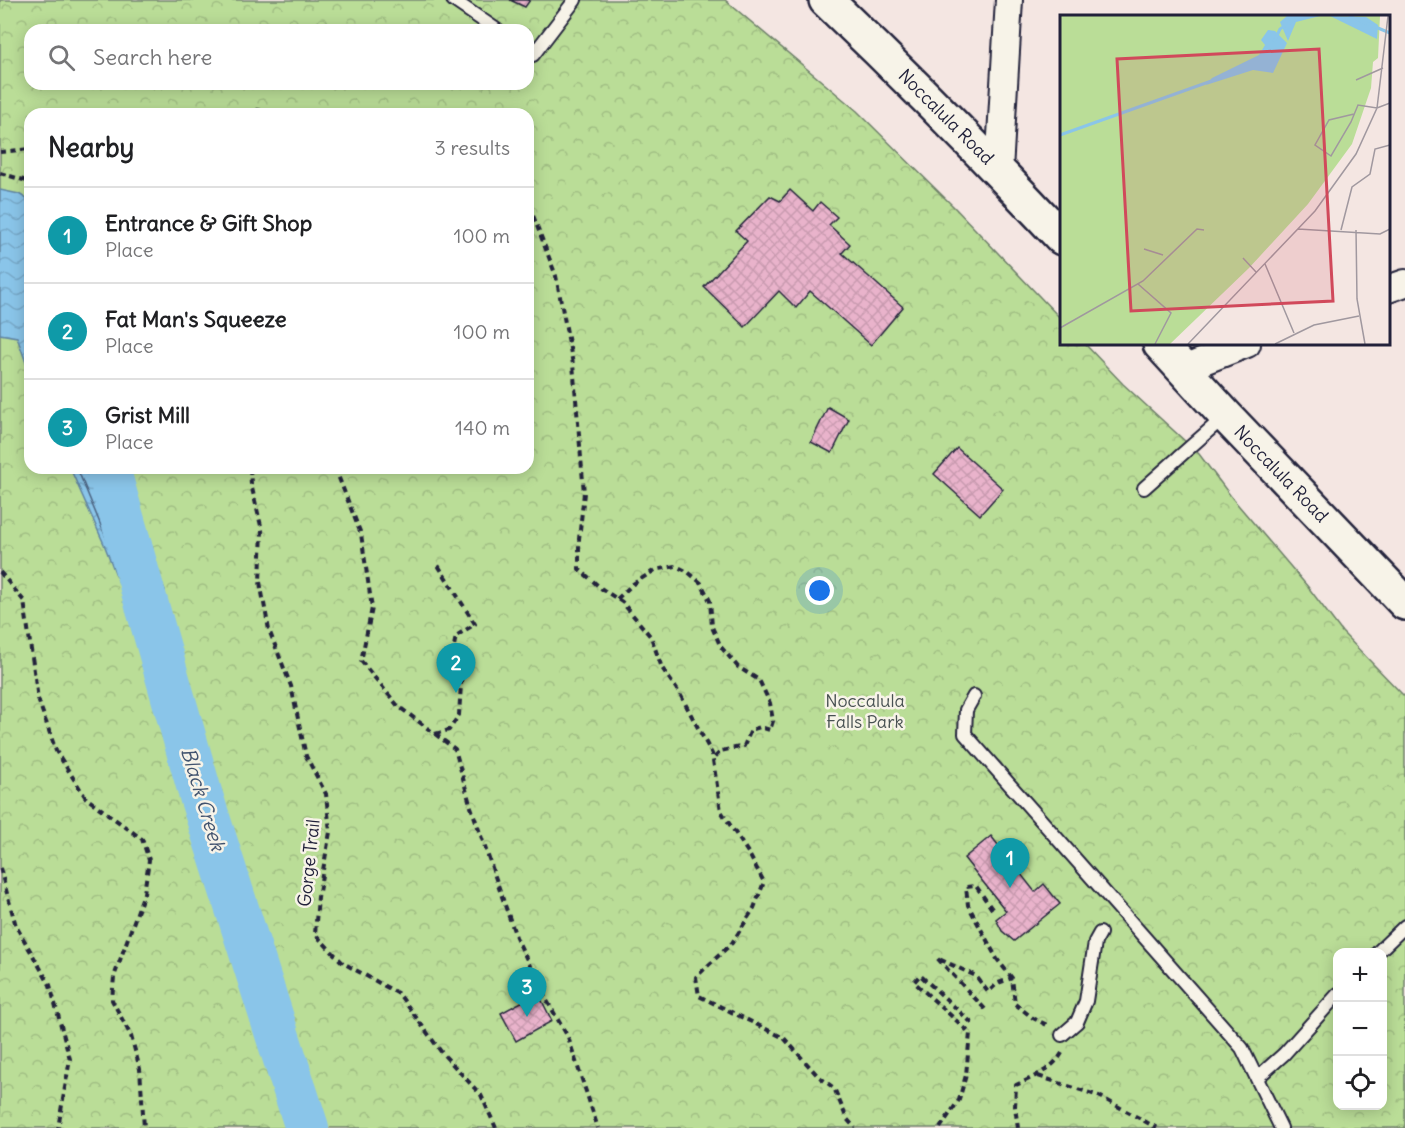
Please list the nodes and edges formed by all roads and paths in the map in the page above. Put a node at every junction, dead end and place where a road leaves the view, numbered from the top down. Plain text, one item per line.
1 (453, 0) edge
2 (575, 0) edge
3 (826, 0) edge
4 (1010, 0) edge
5 (488, 24) edge
6 (534, 54) edge
7 (24, 150) edge
8 (0, 152) edge
9 (999, 170) junction
10 (0, 173) edge
11 (24, 180) edge
12 (534, 218) edge
13 (1060, 236) edge
14 (1405, 283) edge
15 (1390, 289) edge
16 (1161, 345) edge
17 (1244, 345) edge
18 (1183, 369) junction
19 (1226, 416) junction
20 (250, 474) edge
21 (337, 474) edge
22 (1144, 488) dead end
23 (436, 562) dead end
24 (0, 572) edge
25 (617, 599) junction
26 (1405, 603) edge
27 (974, 696) dead end
28 (434, 734) junction
29 (713, 759) junction
30 (0, 868) edge
31 (992, 909) dead end
32 (1405, 926) edge
33 (1100, 933) dead end
34 (1382, 948) edge
35 (1012, 978) junction
36 (1333, 1000) edge
37 (985, 1009) dead end
38 (973, 1024) dead end
39 (1062, 1035) junction
40 (1037, 1076) junction
41 (1257, 1078) junction
42 (495, 1127) edge
43 (58, 1128) edge
44 (144, 1128) edge
45 (597, 1128) edge
46 (855, 1128) edge
47 (940, 1128) edge
48 (1018, 1128) edge
49 (1156, 1128) edge
50 (1281, 1128) edge

1 - 5 lane
2 - 6 lane
3 - 9 main road, Noccalula Road
4 - 9 street
7 - 8 path
9 - 13 main road, Noccalula Road
10 - 11 path
12 - 25 path
14 - 15 street
16 - 18 main road, Noccalula Road
17 - 18 street
18 - 19 main road, Noccalula Road
19 - 22 lane
19 - 26 main road, Noccalula Road
20 - 42 path, Gorge Trail
21 - 28 path
23 - 28 path
24 - 44 path
25 - 29 path
25 - 29 path
27 - 41 lane
28 - 45 path
29 - 46 path
30 - 43 path
31 - 35 path
32 - 34 lane
33 - 39 lane
35 - 37 path
35 - 39 path
36 - 41 lane
38 - 47 path
39 - 40 path
40 - 48 path
40 - 49 path
41 - 50 lane

